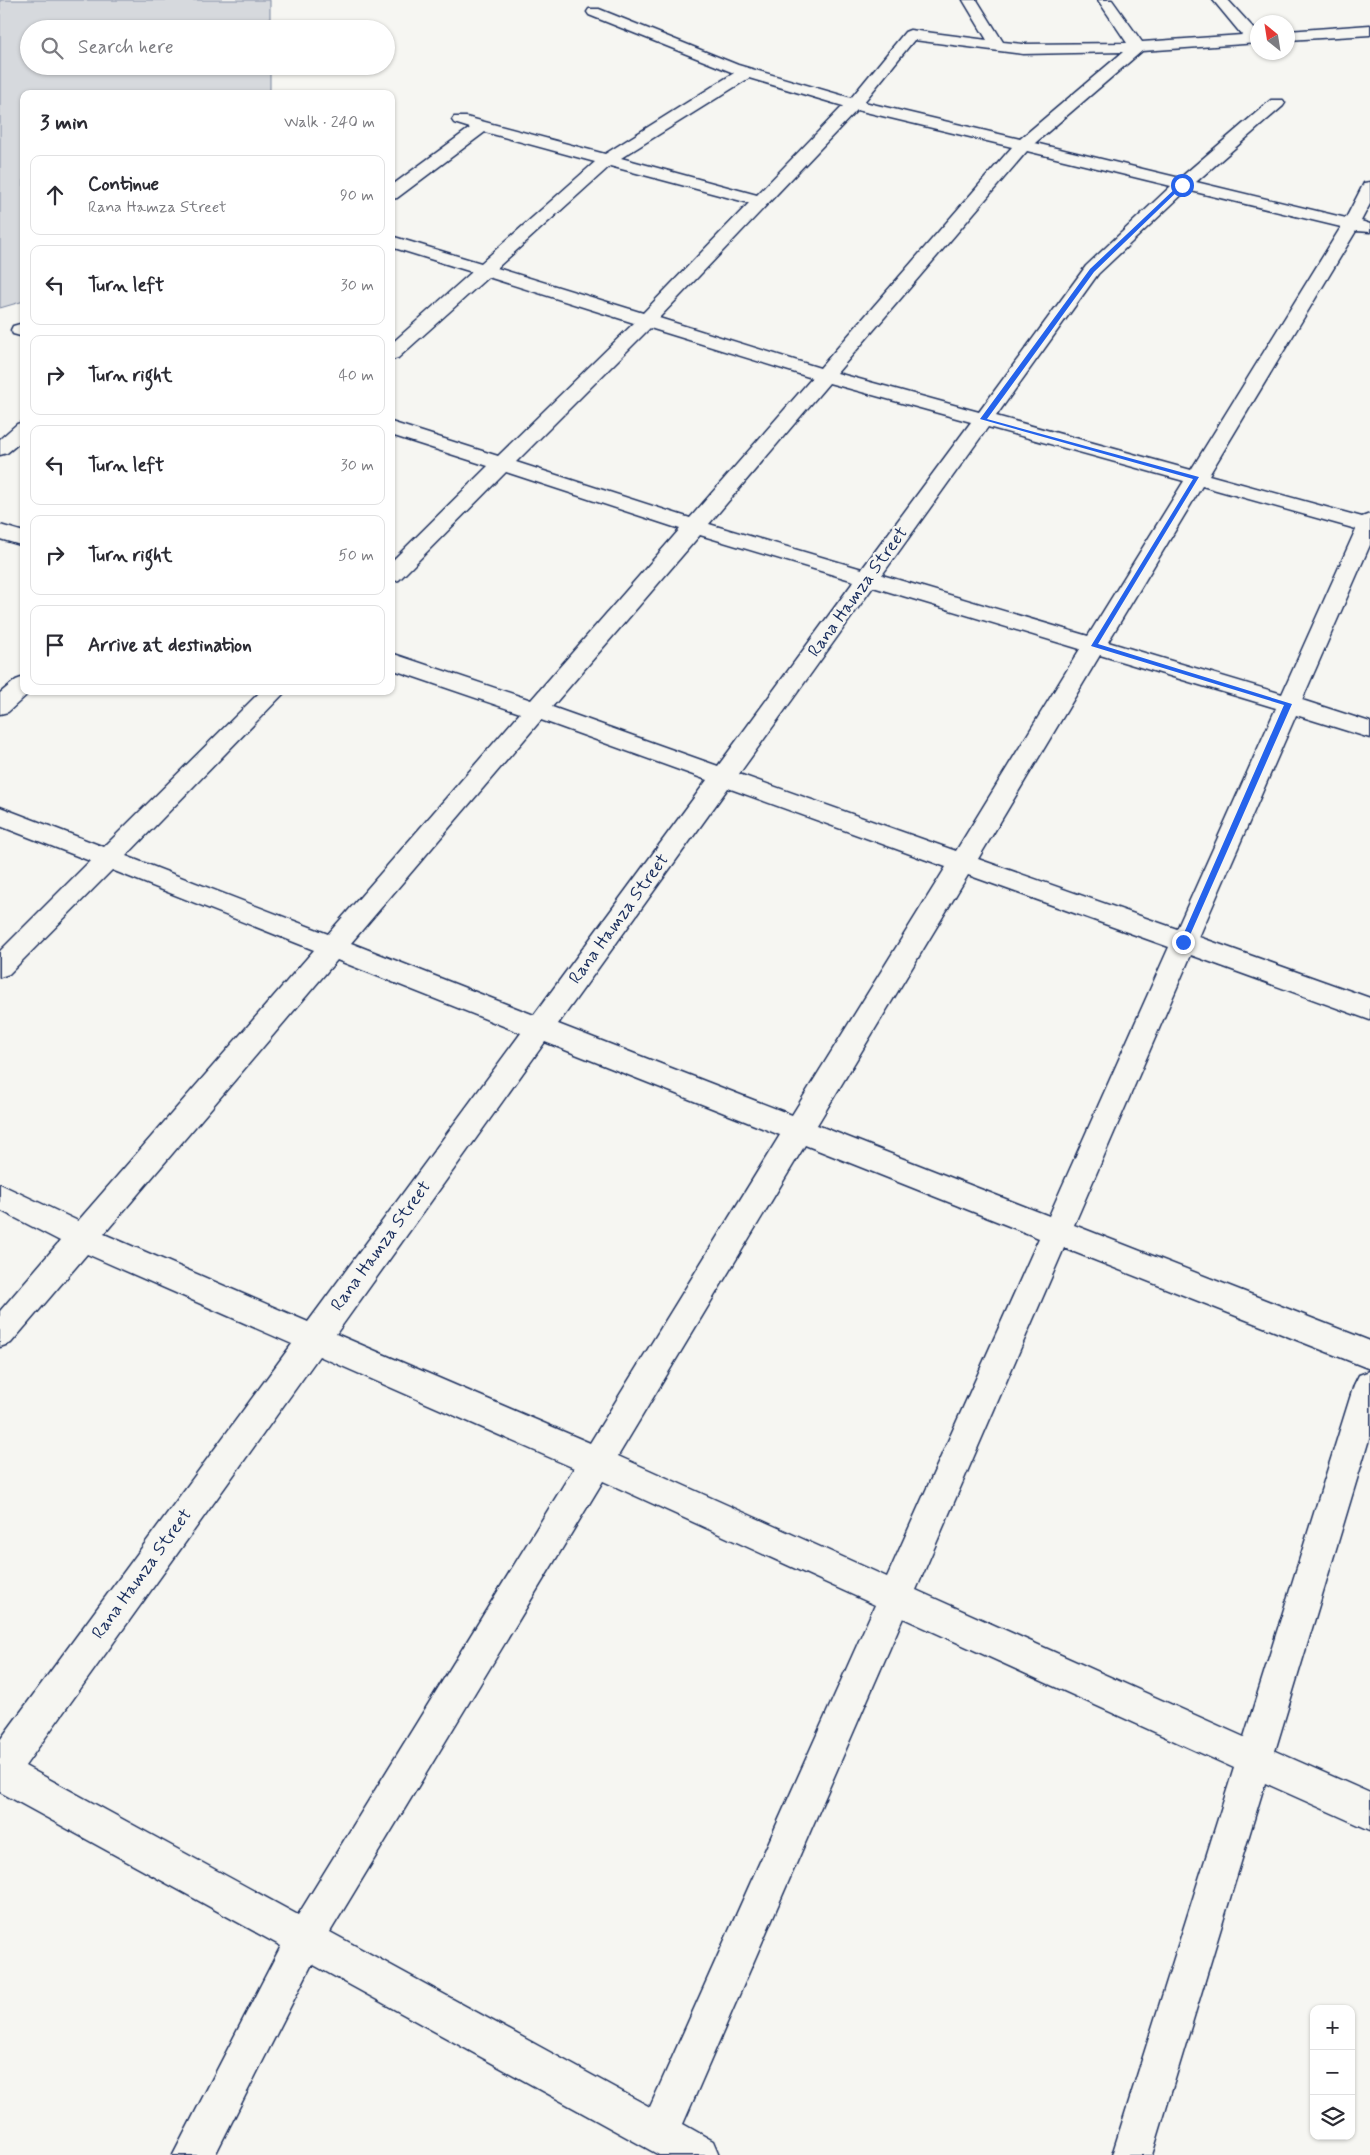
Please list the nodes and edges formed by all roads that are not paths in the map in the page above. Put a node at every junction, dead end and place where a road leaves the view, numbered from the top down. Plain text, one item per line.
1 (970, 0) edge
2 (1105, 0) edge
3 (1220, 0) edge
4 (594, 12) dead end
5 (1370, 30) edge
6 (1250, 33) edge
7 (1295, 35) edge
8 (1250, 38) edge
9 (998, 46) junction
10 (1138, 47) junction
11 (747, 72) junction
12 (1277, 103) dead end
13 (854, 104) junction
14 (460, 120) dead end
15 (483, 126) junction
16 (1022, 146) junction
17 (608, 160) junction
18 (1182, 185) junction
19 (1370, 187) edge
20 (395, 191) edge
21 (760, 201) junction
22 (1360, 227) edge
23 (395, 242) edge
24 (485, 270) junction
25 (646, 320) junction
26 (395, 350) edge
27 (824, 376) junction
28 (983, 419) junction
29 (395, 429) edge
30 (20, 432) edge
31 (0, 449) edge
32 (502, 464) junction
33 (1197, 478) junction
34 (1369, 524) edge
35 (695, 526) junction
36 (0, 532) edge
37 (20, 538) edge
38 (395, 571) edge
39 (868, 578) junction
40 (1094, 646) junction
41 (395, 662) edge
42 (20, 688) edge
43 (271, 695) edge
44 (1288, 704) junction
45 (0, 706) edge
46 (536, 710) junction
47 (1370, 730) edge
48 (723, 777) junction
49 (0, 816) edge
50 (108, 858) junction
51 (962, 862) junction
52 (1183, 942) junction
53 (332, 947) junction
54 (0, 967) edge
55 (1370, 1009) edge
56 (540, 1028) junction
57 (799, 1130) junction
58 (0, 1196) edge
59 (1056, 1231) junction
60 (82, 1238) junction
61 (0, 1334) edge
62 (313, 1338) junction
63 (1370, 1355) edge
64 (1370, 1385) edge
65 (596, 1462) junction
66 (895, 1597) junction
67 (1254, 1760) junction
68 (0, 1771) edge
69 (1370, 1812) edge
70 (305, 1939) junction
71 (659, 2133) junction
72 (193, 2155) edge
73 (699, 2155) edge
74 (1132, 2155) edge

1 - 9 street
2 - 10 street
3 - 6 street
4 - 11 street
5 - 7 street
8 - 10 street
9 - 10 street
9 - 13 street
10 - 16 street
11 - 13 street
11 - 17 street
12 - 18 street, Rana Hamza Street
13 - 16 street
13 - 21 street
14 - 15 street
15 - 17 street
15 - 20 street
16 - 18 street
16 - 27 street
17 - 21 street
17 - 24 street
18 - 22 street
18 - 28 street, Rana Hamza Street
19 - 22 street
21 - 25 street
22 - 33 street
23 - 24 street
24 - 25 street
24 - 26 street
25 - 27 street
25 - 32 street
27 - 28 street
27 - 35 street
28 - 33 street
28 - 39 street, Rana Hamza Street
29 - 32 street
30 - 31 street
32 - 35 street
32 - 38 street
33 - 34 street
33 - 40 street
34 - 44 street
35 - 39 street
35 - 46 street
36 - 37 street
39 - 40 street
39 - 48 street, Rana Hamza Street
40 - 44 street
40 - 51 street
41 - 46 street
42 - 45 street
43 - 50 street
44 - 47 street
44 - 52 street
46 - 48 street
46 - 53 street
48 - 51 street
48 - 56 street, Rana Hamza Street
49 - 50 street
50 - 53 street
50 - 54 street
51 - 52 street
51 - 57 street
52 - 55 street
52 - 59 street
53 - 56 street
53 - 60 street
56 - 57 street
56 - 62 street, Rana Hamza Street
57 - 59 street
57 - 65 street
58 - 60 street
59 - 63 street
59 - 66 street
60 - 61 street
60 - 62 street
62 - 65 street
62 - 68 street, Rana Hamza Street
64 - 67 street
65 - 66 street
65 - 70 street
66 - 67 street
66 - 71 street
67 - 69 street
67 - 74 street
68 - 70 street
70 - 71 street
70 - 72 street
71 - 73 street

